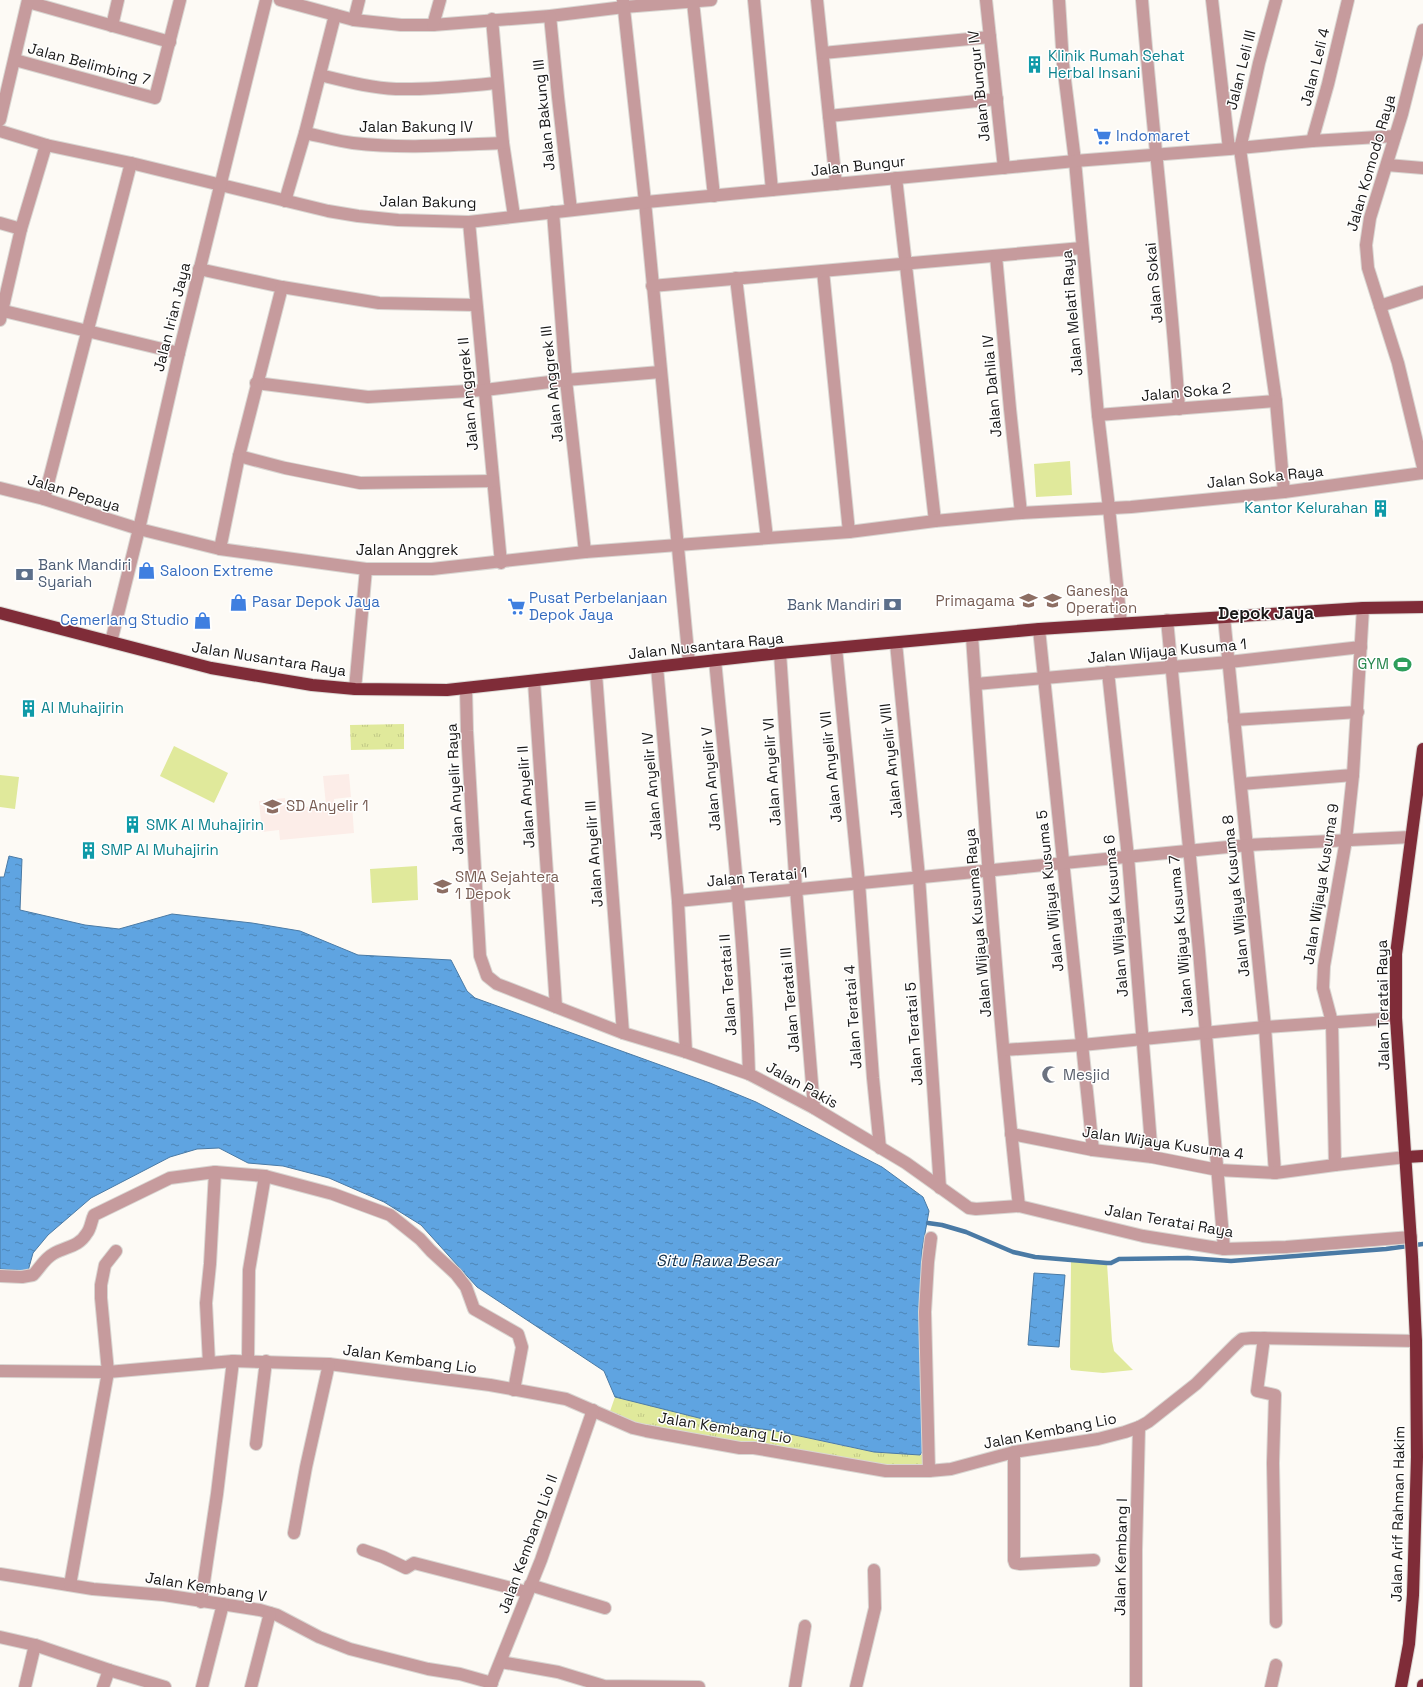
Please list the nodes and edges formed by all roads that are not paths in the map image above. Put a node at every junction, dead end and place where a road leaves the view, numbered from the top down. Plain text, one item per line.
1 (118, 0) edge
2 (180, 0) edge
3 (266, 0) edge
4 (280, 0) edge
5 (359, 0) edge
6 (440, 0) edge
7 (711, 0) edge
8 (754, 0) edge
9 (817, 0) edge
10 (986, 0) edge
11 (1059, 0) edge
12 (1142, 0) edge
13 (1212, 0) edge
14 (1276, 0) edge
15 (1348, 0) edge
16 (28, 1) edge
17 (695, 1) edge
18 (623, 3) edge
19 (335, 15) junction
20 (550, 16) junction
21 (492, 19) junction
22 (354, 20) junction
23 (433, 25) junction
24 (112, 26) junction
25 (1423, 31) edge
26 (990, 37) junction
27 (170, 42) junction
28 (823, 53) junction
29 (15, 60) junction
30 (1419, 65) edge
31 (320, 75) junction
32 (497, 84) junction
33 (997, 99) junction
34 (829, 116) junction
35 (0, 120) edge
36 (0, 131) edge
37 (305, 132) junction
38 (1395, 136) junction
39 (1312, 141) junction
40 (503, 143) junction
41 (46, 145) junction
42 (1235, 149) junction
43 (1157, 154) junction
44 (1075, 161) junction
45 (131, 163) junction
46 (1387, 165) junction
47 (1004, 168) junction
48 (1423, 168) edge
49 (896, 178) junction
50 (836, 184) junction
51 (221, 185) junction
52 (772, 190) junction
53 (714, 196) junction
54 (285, 201) junction
55 (640, 203) junction
56 (571, 210) junction
57 (553, 212) junction
58 (514, 216) junction
59 (469, 222) junction
60 (0, 224) edge
61 (22, 229) junction
62 (1082, 248) junction
63 (996, 256) junction
64 (906, 264) junction
65 (200, 269) junction
66 (823, 271) junction
67 (736, 278) junction
68 (652, 286) junction
69 (282, 288) junction
70 (1423, 292) edge
71 (476, 305) junction
72 (1380, 306) junction
73 (1, 313) edge
74 (88, 330) junction
75 (179, 353) junction
76 (660, 372) junction
77 (566, 380) junction
78 (256, 383) junction
79 (485, 390) junction
80 (1276, 401) junction
81 (1179, 409) junction
82 (1098, 415) junction
83 (239, 456) junction
84 (1423, 467) edge
85 (1423, 473) edge
86 (493, 481) junction
87 (0, 488) edge
88 (1284, 492) junction
89 (44, 499) junction
90 (1109, 508) junction
91 (1021, 513) junction
92 (935, 521) junction
93 (139, 529) junction
94 (849, 532) junction
95 (767, 538) junction
96 (677, 545) junction
97 (220, 549) junction
98 (585, 552) junction
99 (501, 563) junction
100 (366, 569) junction
101 (1423, 607) edge
102 (1364, 608) junction
103 (0, 613) edge
104 (1224, 616) junction
105 (1167, 620) junction
106 (1121, 623) junction
107 (1039, 629) junction
108 (972, 636) junction
109 (111, 642) junction
110 (896, 643) junction
111 (1361, 647) junction
112 (836, 648) junction
113 (780, 653) junction
114 (715, 660) junction
115 (1229, 662) junction
116 (688, 664) junction
117 (657, 667) junction
118 (1172, 667) junction
119 (1108, 672) junction
120 (596, 674) junction
121 (1045, 678) junction
122 (534, 681) junction
123 (976, 684) junction
124 (355, 689) junction
125 (466, 689) junction
126 (1358, 712) junction
127 (1234, 720) junction
128 (1423, 749) edge
129 (1353, 775) junction
130 (1241, 784) junction
131 (1411, 837) junction
132 (1346, 840) junction
133 (1248, 844) junction
134 (1189, 850) junction
135 (1128, 857) junction
136 (1063, 862) junction
137 (989, 871) junction
138 (919, 877) junction
139 (859, 883) junction
140 (796, 889) junction
141 (738, 894) junction
142 (678, 901) junction
143 (556, 1007) junction
144 (1396, 1018) junction
145 (1332, 1022) junction
146 (1265, 1027) junction
147 (623, 1033) junction
148 (1205, 1033) junction
149 (1142, 1040) junction
150 (1082, 1045) junction
151 (1004, 1050) junction
152 (686, 1052) junction
153 (749, 1074) junction
154 (814, 1108) junction
155 (1011, 1134) junction
156 (880, 1148) junction
157 (1093, 1150) junction
158 (1423, 1156) edge
159 (1152, 1157) junction
160 (1406, 1157) junction
161 (1335, 1164) junction
162 (1218, 1170) junction
163 (215, 1172) junction
164 (1275, 1173) junction
165 (265, 1176) junction
166 (940, 1188) junction
167 (1019, 1206) junction
168 (931, 1238) dead end
169 (1411, 1239) junction
170 (1224, 1249) junction
171 (116, 1251) dead end
172 (0, 1276) edge
173 (1264, 1338) junction
174 (1416, 1341) junction
175 (233, 1361) junction
176 (248, 1361) junction
177 (266, 1361) junction
178 (209, 1363) junction
179 (330, 1364) junction
180 (0, 1371) edge
181 (108, 1372) junction
182 (514, 1390) junction
183 (593, 1410) junction
184 (1139, 1427) junction
185 (256, 1444) dead end
186 (1014, 1452) junction
187 (929, 1471) junction
188 (294, 1533) dead end
189 (363, 1550) dead end
190 (1094, 1560) dead end
191 (874, 1570) dead end
192 (0, 1574) edge
193 (70, 1585) junction
194 (529, 1588) junction
195 (201, 1602) junction
196 (223, 1604) junction
197 (605, 1608) dead end
198 (270, 1613) junction
199 (1276, 1622) dead end
200 (805, 1626) dead end
201 (0, 1637) edge
202 (34, 1645) junction
203 (501, 1662) junction
204 (1276, 1666) dead end
205 (109, 1670) junction
206 (491, 1685) edge
207 (652, 1686) edge
208 (25, 1687) edge
209 (103, 1687) edge
210 (165, 1687) edge
211 (202, 1687) edge
212 (252, 1687) edge
213 (696, 1687) edge
214 (795, 1687) edge
215 (856, 1687) edge
216 (1136, 1687) edge
217 (1271, 1687) edge
218 (1401, 1687) edge

1 - 24 street
2 - 27 street
3 - 51 street, Jalan Irian Jaya
4 - 19 street
5 - 22 street
6 - 23 street
7 - 17 street
8 - 52 street
9 - 28 street
10 - 26 street, Jalan Bungur IV
11 - 44 street, Jalan Melati Raya
12 - 43 street, Jalan Sokai
13 - 42 street
14 - 42 street, Jalan Leli III
15 - 39 street, Jalan Leli 4
16 - 24 street
16 - 29 street
17 - 18 street
17 - 53 street
18 - 20 street
18 - 55 street
19 - 22 street
19 - 31 street
20 - 21 street
20 - 56 street, Jalan Bakung III
21 - 23 street
21 - 32 street
22 - 23 street
24 - 27 street
25 - 30 street, Jalan Komodo Raya
26 - 28 street
26 - 33 street, Jalan Bungur IV
27 - 29 street, Jalan Belimbing 7
28 - 34 street
29 - 35 street
30 - 38 street, Jalan Komodo Raya
31 - 32 street
31 - 37 street
32 - 40 street
33 - 34 street
33 - 47 street, Jalan Bungur IV
34 - 50 street
36 - 41 street, Jalan Bakung
37 - 40 street, Jalan Bakung IV
37 - 54 street
38 - 39 street, Jalan Bungur
38 - 46 street, Jalan Komodo Raya
39 - 42 street, Jalan Bungur
40 - 58 street
41 - 45 street, Jalan Bakung
41 - 61 street
42 - 43 street, Jalan Bungur
42 - 80 street
43 - 44 street, Jalan Bungur
43 - 81 street, Jalan Sokai
44 - 47 street, Jalan Bungur
44 - 62 street, Jalan Melati Raya
45 - 51 street, Jalan Bakung
45 - 74 street
46 - 48 street
46 - 72 street, Jalan Komodo Raya
47 - 49 street, Jalan Bungur
49 - 50 street, Jalan Bungur
49 - 64 street
50 - 52 street, Jalan Bungur
51 - 54 street, Jalan Bakung
51 - 65 street, Jalan Irian Jaya
52 - 53 street, Jalan Bungur
53 - 55 street, Jalan Bungur
54 - 59 street, Jalan Bakung
55 - 56 street, Jalan Bakung
55 - 68 street
56 - 57 street, Jalan Bakung
57 - 58 street, Jalan Bakung
57 - 77 street, Jalan Anggrek III
58 - 59 street, Jalan Bakung
59 - 71 street, Jalan Anggrek II
60 - 61 street
61 - 73 street
62 - 63 street
62 - 82 street, Jalan Melati Raya
63 - 64 street
63 - 91 street, Jalan Dahlia IV
64 - 66 street
64 - 92 street
65 - 69 street
65 - 75 street, Jalan Irian Jaya
66 - 67 street
66 - 94 street
67 - 68 street
67 - 95 street
68 - 76 street
69 - 71 street
69 - 78 street
70 - 72 street
71 - 79 street, Jalan Anggrek II
72 - 84 street, Jalan Komodo Raya
73 - 74 street
74 - 75 street
74 - 89 street
75 - 93 street, Jalan Irian Jaya
76 - 77 street
76 - 96 street
77 - 79 street
77 - 98 street, Jalan Anggrek III
78 - 79 street
78 - 83 street
79 - 86 street, Jalan Anggrek II
80 - 81 street, Jalan Soka 2
80 - 88 street
81 - 82 street, Jalan Soka 2
82 - 90 street, Jalan Melati Raya
83 - 86 street
83 - 97 street
85 - 88 street, Jalan Soka Raya
86 - 99 street, Jalan Anggrek II
87 - 89 street, Jalan Pepaya
88 - 90 street, Jalan Soka Raya
89 - 93 street, Jalan Pepaya
90 - 91 street, Jalan Soka Raya
90 - 106 street, Jalan Melati Raya
91 - 92 street, Jalan Soka Raya
92 - 94 street, Jalan Anggrek
93 - 97 street, Jalan Anggrek
93 - 109 street, Jalan Irian Jaya
94 - 95 street, Jalan Anggrek
95 - 96 street, Jalan Anggrek
96 - 98 street, Jalan Anggrek
96 - 116 street
97 - 100 street, Jalan Anggrek
98 - 99 street, Jalan Anggrek
99 - 100 street, Jalan Anggrek
100 - 124 street
101 - 102 highway, Jalan Nusantara Raya
102 - 104 highway, Jalan Nusantara Raya
102 - 111 street, Jalan Wijaya Kusuma 9
103 - 109 highway, Jalan Nusantara Raya
104 - 105 highway, Jalan Nusantara Raya
104 - 115 street, Jalan Wijaya Kusuma 8
105 - 106 highway, Jalan Nusantara Raya
105 - 118 street, Jalan Wijaya Kusuma 7
106 - 107 highway, Jalan Nusantara Raya
107 - 108 highway, Jalan Nusantara Raya
107 - 121 street, Jalan Wijaya Kusuma 5
108 - 110 highway, Jalan Nusantara Raya
108 - 123 street, Jalan Wijaya Kusuma Raya
109 - 124 highway, Jalan Nusantara Raya
110 - 112 highway, Jalan Nusantara Raya
110 - 138 street, Jalan Anyelir VIII
111 - 115 street, Jalan Wijaya Kusuma 1
111 - 126 street, Jalan Wijaya Kusuma 9
112 - 113 highway, Jalan Nusantara Raya
112 - 139 street, Jalan Anyelir VII
113 - 114 highway, Jalan Nusantara Raya
113 - 140 street, Jalan Anyelir VI
114 - 116 highway, Jalan Nusantara Raya
114 - 141 street, Jalan Anyelir V
115 - 118 street, Jalan Wijaya Kusuma 1
115 - 127 street, Jalan Wijaya Kusuma 8
116 - 117 highway, Jalan Nusantara Raya
117 - 120 highway, Jalan Nusantara Raya
117 - 142 street, Jalan Anyelir IV
118 - 119 street, Jalan Wijaya Kusuma 1
118 - 134 street, Jalan Wijaya Kusuma 7
119 - 121 street, Jalan Wijaya Kusuma 1
119 - 135 street, Jalan Wijaya Kusuma 6
120 - 122 highway, Jalan Nusantara Raya
120 - 147 street, Jalan Anyelir III
121 - 123 street, Jalan Wijaya Kusuma 1
121 - 136 street, Jalan Wijaya Kusuma 5
122 - 125 highway, Jalan Nusantara Raya
122 - 143 street, Jalan Anyelir II
123 - 137 street, Jalan Wijaya Kusuma Raya
124 - 125 highway, Jalan Nusantara Raya
125 - 143 street, Jalan Anyelir Raya
126 - 127 street
126 - 129 street, Jalan Wijaya Kusuma 9
127 - 130 street, Jalan Wijaya Kusuma 8
128 - 131 highway, Jalan Teratai Raya
129 - 130 street
129 - 132 street, Jalan Wijaya Kusuma 9
130 - 133 street, Jalan Wijaya Kusuma 8
131 - 132 street, Jalan Teratai 1
131 - 144 highway, Jalan Teratai Raya
132 - 133 street, Jalan Teratai 1
132 - 145 street, Jalan Wijaya Kusuma 9
133 - 134 street, Jalan Teratai 1
133 - 146 street, Jalan Wijaya Kusuma 8
134 - 135 street, Jalan Teratai 1
134 - 148 street, Jalan Wijaya Kusuma 7
135 - 136 street, Jalan Teratai 1
135 - 149 street, Jalan Wijaya Kusuma 6
136 - 137 street, Jalan Teratai 1
136 - 150 street, Jalan Wijaya Kusuma 5
137 - 138 street, Jalan Teratai 1
137 - 151 street, Jalan Wijaya Kusuma Raya
138 - 139 street, Jalan Teratai 1
138 - 166 street, Jalan Teratai 5
139 - 140 street, Jalan Teratai 1
139 - 156 street, Jalan Teratai 4
140 - 141 street, Jalan Teratai 1
140 - 154 street, Jalan Teratai III
141 - 142 street, Jalan Teratai 1
141 - 153 street, Jalan Teratai II
142 - 152 street
143 - 147 street, Jalan Pakis
144 - 145 street
144 - 160 highway, Jalan Teratai Raya
145 - 146 street
145 - 161 street, Jalan Wijaya Kusuma 9
146 - 148 street
146 - 164 street, Jalan Wijaya Kusuma 8
147 - 152 street, Jalan Pakis
148 - 149 street
148 - 162 street, Jalan Wijaya Kusuma 7
149 - 150 street
149 - 159 street, Jalan Wijaya Kusuma 6
150 - 151 street
150 - 157 street, Jalan Wijaya Kusuma 5
151 - 155 street, Jalan Wijaya Kusuma Raya
152 - 153 street, Jalan Pakis
153 - 154 street, Jalan Pakis
154 - 156 street, Jalan Pakis
155 - 157 street, Jalan Wijaya Kusuma 4
155 - 167 street, Jalan Wijaya Kusuma Raya
156 - 166 street, Jalan Pakis
157 - 159 street, Jalan Wijaya Kusuma 4
158 - 160 highway
159 - 162 street, Jalan Wijaya Kusuma 4
160 - 161 street, Jalan Wijaya Kusuma 4
160 - 169 highway, Jalan Teratai Raya
161 - 164 street, Jalan Wijaya Kusuma 4
162 - 164 street, Jalan Wijaya Kusuma 4
162 - 170 street, Jalan Wijaya Kusuma 7
163 - 165 street
163 - 172 street
163 - 178 street
165 - 176 street
165 - 182 street
166 - 167 street, Jalan Pakis
167 - 170 street, Jalan Teratai Raya
168 - 187 street
169 - 170 street, Jalan Teratai Raya
169 - 174 highway, Jalan Teratai Raya
171 - 181 street
173 - 174 street, Jalan Kembang Lio
173 - 184 street, Jalan Kembang Lio
173 - 199 street
174 - 218 highway, Jalan Arif Rahman Hakim
175 - 176 street, Jalan Kembang Lio
175 - 178 street, Jalan Kembang Lio
175 - 195 street
176 - 177 street, Jalan Kembang Lio
177 - 179 street, Jalan Kembang Lio
177 - 185 street
178 - 181 street, Jalan Kembang Lio
179 - 182 street, Jalan Kembang Lio
179 - 188 street
180 - 181 street, Jalan Kembang Lio
181 - 193 street
182 - 183 street, Jalan Kembang Lio
183 - 187 street, Jalan Kembang Lio
183 - 194 street, Jalan Kembang Lio II
184 - 186 street, Jalan Kembang Lio
184 - 216 street, Jalan Kembang I
186 - 187 street, Jalan Kembang Lio
186 - 190 street
189 - 194 street
191 - 215 street
192 - 193 street, Jalan Kembang V
193 - 195 street, Jalan Kembang V
194 - 197 street
194 - 203 street, Jalan Kembang Lio II
195 - 196 street, Jalan Kembang V
196 - 198 street, Jalan Kembang V
196 - 211 street
198 - 206 street, Jalan Kembang V
198 - 212 street
200 - 214 street
201 - 202 street
202 - 205 street
202 - 208 street
203 - 206 street, Jalan Kembang Lio II
203 - 207 street
204 - 217 street
205 - 209 street
205 - 210 street
207 - 213 street

